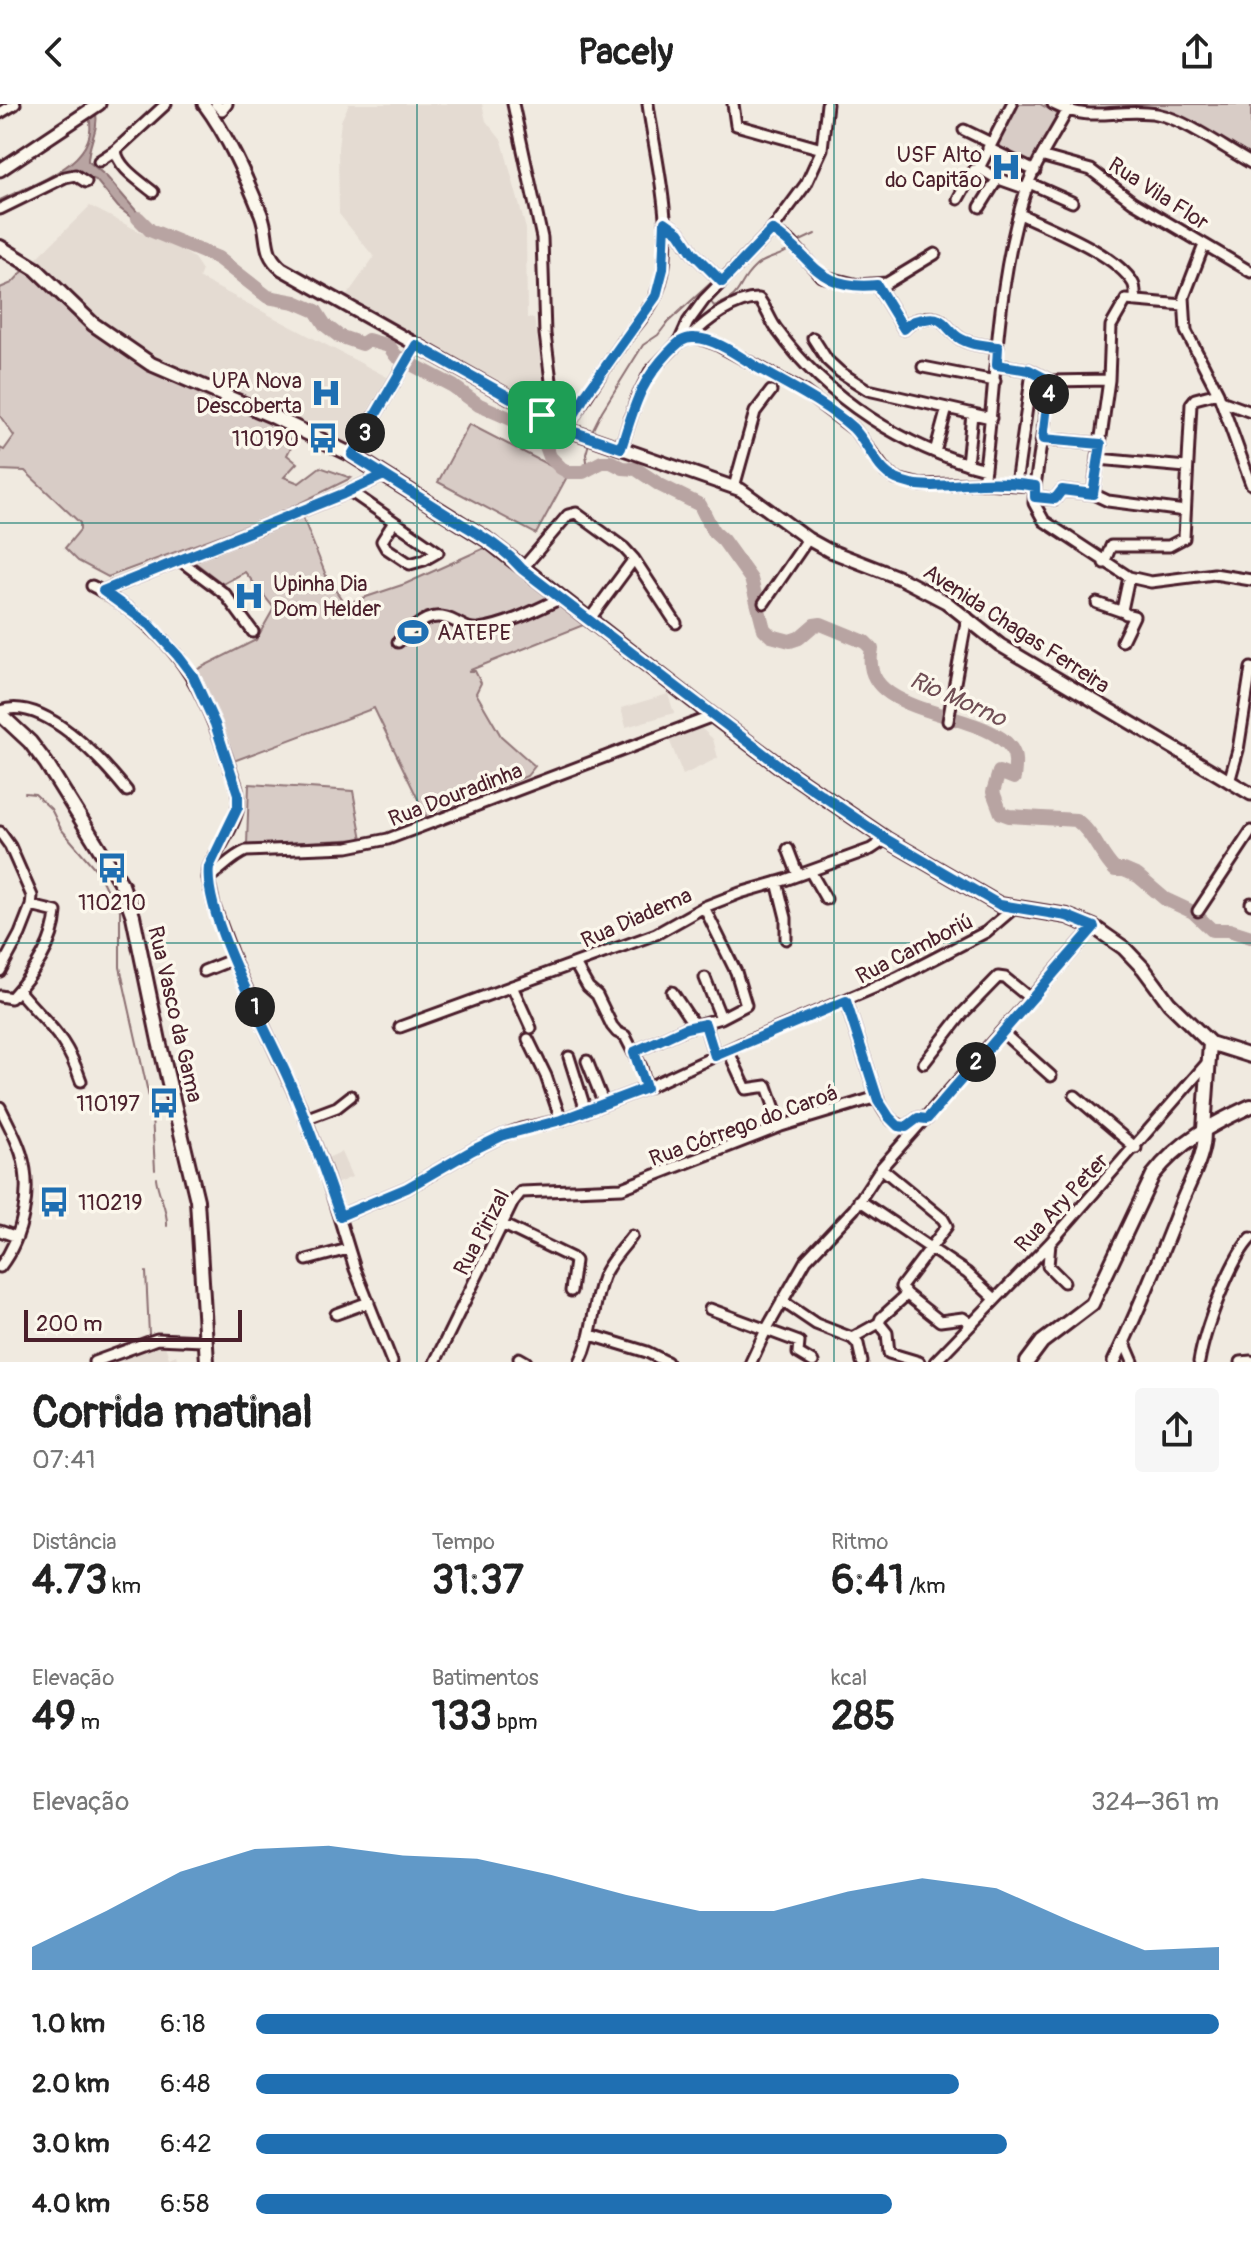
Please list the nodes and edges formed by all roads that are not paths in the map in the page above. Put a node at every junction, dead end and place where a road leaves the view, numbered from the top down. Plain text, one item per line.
1 (15, 104) edge
2 (166, 104) edge
3 (204, 104) edge
4 (216, 104) edge
5 (227, 104) edge
6 (513, 104) edge
7 (648, 104) edge
8 (733, 104) edge
9 (827, 104) edge
10 (1012, 104) edge
11 (1053, 104) edge
12 (93, 108) edge
13 (1067, 111) junction
14 (0, 113) edge
15 (964, 130) dead end
16 (989, 146) junction
17 (822, 149) junction
18 (116, 150) junction
19 (1044, 157) junction
20 (99, 161) dead end
21 (1251, 163) edge
22 (980, 168) junction
23 (0, 170) edge
24 (1035, 171) junction
25 (998, 178) junction
26 (86, 182) dead end
27 (1028, 186) junction
28 (153, 192) dead end
29 (958, 199) dead end
30 (1072, 202) dead end
31 (980, 207) dead end
32 (0, 209) edge
33 (1020, 214) junction
34 (665, 222) junction
35 (772, 230) junction
36 (1204, 245) junction
37 (0, 247) edge
38 (935, 254) dead end
39 (1251, 272) edge
40 (722, 282) junction
41 (877, 285) junction
42 (1135, 301) junction
43 (1183, 305) junction
44 (690, 337) junction
45 (813, 338) dead end
46 (679, 342) junction
47 (998, 347) junction
48 (415, 348) junction
49 (997, 365) junction
50 (923, 367) dead end
51 (1032, 372) junction
52 (1109, 380) junction
53 (995, 381) junction
54 (1050, 381) junction
55 (771, 391) dead end
56 (1220, 397) junction
57 (947, 408) junction
58 (1251, 412) edge
59 (972, 414) junction
60 (542, 415) junction
61 (991, 418) junction
62 (566, 429) junction
63 (1043, 439) junction
64 (1101, 444) junction
65 (621, 448) junction
66 (935, 452) junction
67 (352, 455) junction
68 (1098, 459) junction
69 (967, 464) junction
70 (1186, 467) junction
71 (985, 469) junction
72 (384, 475) junction
73 (983, 483) junction
74 (1016, 484) junction
75 (1251, 484) edge
76 (734, 487) junction
77 (350, 491) junction
78 (1035, 492) junction
79 (1093, 494) junction
80 (1185, 511) junction
81 (394, 522) junction
82 (808, 541) junction
83 (634, 559) junction
84 (181, 561) junction
85 (1104, 563) junction
86 (522, 569) junction
87 (1129, 577) junction
88 (1251, 580) edge
89 (92, 586) dead end
90 (103, 591) junction
91 (561, 598) junction
92 (764, 603) dead end
93 (1097, 603) dead end
94 (1123, 612) junction
95 (967, 617) junction
96 (589, 620) junction
97 (676, 623) dead end
98 (253, 632) dead end
99 (1122, 641) dead end
100 (398, 642) dead end
101 (1251, 668) edge
102 (1251, 675) edge
103 (0, 713) edge
104 (713, 716) junction
105 (948, 721) dead end
106 (1229, 782) junction
107 (127, 791) dead end
108 (1251, 794) edge
109 (1251, 831) edge
110 (0, 832) edge
111 (886, 839) junction
112 (788, 849) dead end
113 (810, 871) junction
114 (798, 875) junction
115 (208, 878) junction
116 (777, 882) junction
117 (826, 899) dead end
118 (31, 906) junction
119 (704, 907) junction
120 (1014, 908) junction
121 (1198, 911) dead end
122 (1094, 927) junction
123 (786, 939) dead end
124 (234, 959) junction
125 (4, 960) edge
126 (575, 964) junction
127 (0, 971) edge
128 (204, 971) dead end
129 (705, 978) dead end
130 (512, 986) junction
131 (18, 990) junction
132 (672, 992) dead end
133 (0, 996) edge
134 (1031, 999) junction
135 (846, 1001) junction
136 (721, 1018) junction
137 (705, 1024) junction
138 (694, 1025) junction
139 (400, 1027) dead end
140 (531, 1028) dead end
141 (1002, 1032) junction
142 (528, 1039) dead end
143 (1210, 1043) junction
144 (728, 1050) junction
145 (634, 1052) junction
146 (715, 1056) junction
147 (1251, 1056) edge
148 (569, 1057) dead end
149 (587, 1061) dead end
150 (1208, 1062) junction
151 (924, 1063) dead end
152 (1051, 1076) dead end
153 (81, 1081) dead end
154 (646, 1088) junction
155 (351, 1096) dead end
156 (1075, 1096) dead end
157 (877, 1097) junction
158 (604, 1104) junction
159 (1251, 1106) edge
160 (0, 1107) edge
161 (586, 1111) junction
162 (305, 1119) junction
163 (927, 1119) junction
164 (561, 1120) junction
165 (781, 1126) junction
166 (1204, 1129) junction
167 (1136, 1148) junction
168 (881, 1168) junction
169 (603, 1191) joint
170 (859, 1200) junction
171 (340, 1216) junction
172 (502, 1224) junction
173 (0, 1231) edge
174 (632, 1236) dead end
175 (17, 1237) junction
176 (1251, 1238) edge
177 (1050, 1243) junction
178 (348, 1249) junction
179 (932, 1249) junction
180 (307, 1260) dead end
181 (0, 1267) edge
182 (1064, 1282) dead end
183 (571, 1291) dead end
184 (906, 1294) junction
185 (995, 1299) junction
186 (782, 1301) junction
187 (369, 1302) junction
188 (710, 1309) dead end
189 (336, 1314) dead end
190 (879, 1323) junction
191 (971, 1324) junction
192 (766, 1330) junction
193 (591, 1335) junction
194 (852, 1338) junction
195 (203, 1341) junction
196 (1124, 1341) junction
197 (1251, 1361) edge
198 (94, 1362) edge
199 (207, 1362) edge
200 (392, 1362) edge
201 (435, 1362) edge
202 (580, 1362) edge
203 (667, 1362) edge
204 (751, 1362) edge
205 (813, 1362) edge
206 (862, 1362) edge
207 (919, 1362) edge
208 (935, 1362) edge
209 (1027, 1362) edge
210 (1114, 1362) edge
211 (1133, 1362) edge
212 (1199, 1362) edge
213 (1241, 1362) edge

1 - 14 street
2 - 18 street
3 - 48 street, Avenida Chagas Ferreira
4 - 5 street
6 - 60 street
7 - 34 street
8 - 17 street
9 - 17 street
10 - 16 street
11 - 13 street
12 - 23 street
13 - 19 street
13 - 21 street
15 - 16 street
16 - 22 street
16 - 24 street
17 - 35 street
18 - 20 street
18 - 28 street
19 - 24 street
19 - 36 street, Rua Vila Flor
22 - 25 street
22 - 29 street
24 - 27 street
25 - 27 street
25 - 31 street
26 - 32 street
27 - 30 street
27 - 33 street
33 - 42 street
33 - 47 street
34 - 40 street
34 - 62 street
35 - 40 street
35 - 41 street
36 - 39 street, Rua Vila Flor
36 - 43 street
37 - 67 main road
38 - 41 street
40 - 46 street
41 - 47 street
42 - 43 street
42 - 52 street
43 - 56 street
44 - 46 street
44 - 66 street
44 - 73 street
45 - 57 street
46 - 65 street
47 - 49 street
48 - 60 street, Avenida Chagas Ferreira
48 - 67 street
49 - 51 street
49 - 53 street
50 - 53 street
51 - 54 street
51 - 74 street
52 - 54 street
52 - 64 street
53 - 61 street
54 - 63 street
55 - 76 street
56 - 58 street
56 - 70 street
56 - 75 street
57 - 59 street
57 - 66 street
59 - 61 street
59 - 69 street
60 - 62 street, Avenida Chagas Ferreira
61 - 71 street
62 - 65 street, Avenida Chagas Ferreira
63 - 64 street
63 - 78 street
64 - 68 street
65 - 76 street, Avenida Chagas Ferreira
66 - 69 street
67 - 72 main road
68 - 70 street
68 - 79 street
69 - 71 street
70 - 80 street
71 - 73 street
72 - 77 street
72 - 86 main road
73 - 74 street
74 - 78 street
76 - 82 street, Avenida Chagas Ferreira
77 - 81 street
77 - 84 street
78 - 79 street
78 - 85 street
79 - 80 street
80 - 85 street
81 - 81 street
82 - 92 street
82 - 95 street, Avenida Chagas Ferreira
83 - 86 street
83 - 96 street
83 - 97 street
84 - 90 street
84 - 98 street
85 - 87 street
86 - 91 main road
87 - 88 street
87 - 94 street
89 - 90 street
90 - 115 street
91 - 96 main road
91 - 100 street
93 - 94 street
94 - 99 street
95 - 105 street
95 - 106 street, Avenida Chagas Ferreira
96 - 104 main road
101 - 102 street
102 - 106 street
103 - 107 street
103 - 195 main road, Rua Vasco da Gama
104 - 111 main road
104 - 115 street, Rua Douradinha
106 - 108 street, Avenida Chagas Ferreira
109 - 121 street
110 - 118 street
111 - 113 street, Rua Diadema
111 - 120 main road
112 - 114 street
113 - 114 street, Rua Diadema
113 - 117 street
114 - 116 street, Rua Diadema
115 - 124 street
116 - 119 street, Rua Diadema
116 - 123 street
118 - 125 street
118 - 131 street
119 - 126 street, Rua Diadema
119 - 136 street
120 - 122 main road
120 - 135 street, Rua Camboriú
122 - 134 street
122 - 143 main road
124 - 128 street
124 - 162 street
125 - 127 street
126 - 130 street, Rua Diadema
126 - 145 street
129 - 136 street
130 - 139 street, Rua Diadema
130 - 140 street
131 - 133 street
131 - 153 street
132 - 138 street
134 - 141 street
134 - 151 street
135 - 144 street, Rua Camboriú
135 - 157 street
136 - 137 street
137 - 138 street
137 - 146 street
138 - 145 street
141 - 152 street
141 - 163 street
142 - 164 street
143 - 147 main road
143 - 150 main road
144 - 146 street, Rua Camboriú
144 - 165 street
145 - 154 street
146 - 154 street, Rua Camboriú
148 - 161 street
149 - 158 street
150 - 166 main road
150 - 167 street, Rua Ary Peter
154 - 158 street, Rua Camboriú
155 - 162 street
156 - 167 street
157 - 163 street
157 - 165 street, Rua Córrego do Caroá
158 - 161 street, Rua Camboriú
159 - 166 main road
160 - 175 street
161 - 164 street, Rua Camboriú
162 - 171 street
163 - 168 street
164 - 171 street, Rua Camboriú
165 - 169 street, Rua Córrego do Caroá
166 - 196 street
166 - 209 main road
167 - 177 street, Rua Ary Peter
168 - 170 street
168 - 179 street
169 - 172 street, Rua Pirizal
170 - 179 street
170 - 186 street
171 - 178 street
172 - 183 street
172 - 201 street, Rua Pirizal
173 - 175 street
174 - 193 street
175 - 181 street
176 - 212 street
177 - 182 street
177 - 185 street, Rua Ary Peter
178 - 180 street
178 - 187 street
179 - 184 street
179 - 185 street
184 - 190 street
184 - 191 street
185 - 191 street, Rua Ary Peter
186 - 192 street
186 - 194 street
187 - 189 street
187 - 200 street
188 - 192 street
190 - 194 street
190 - 207 street
191 - 208 street, Rua Ary Peter
192 - 204 street
192 - 205 street
193 - 202 street
193 - 203 street
194 - 206 street
195 - 198 street
195 - 199 main road, Rua Vasco da Gama
196 - 210 street
196 - 211 street
197 - 213 street

